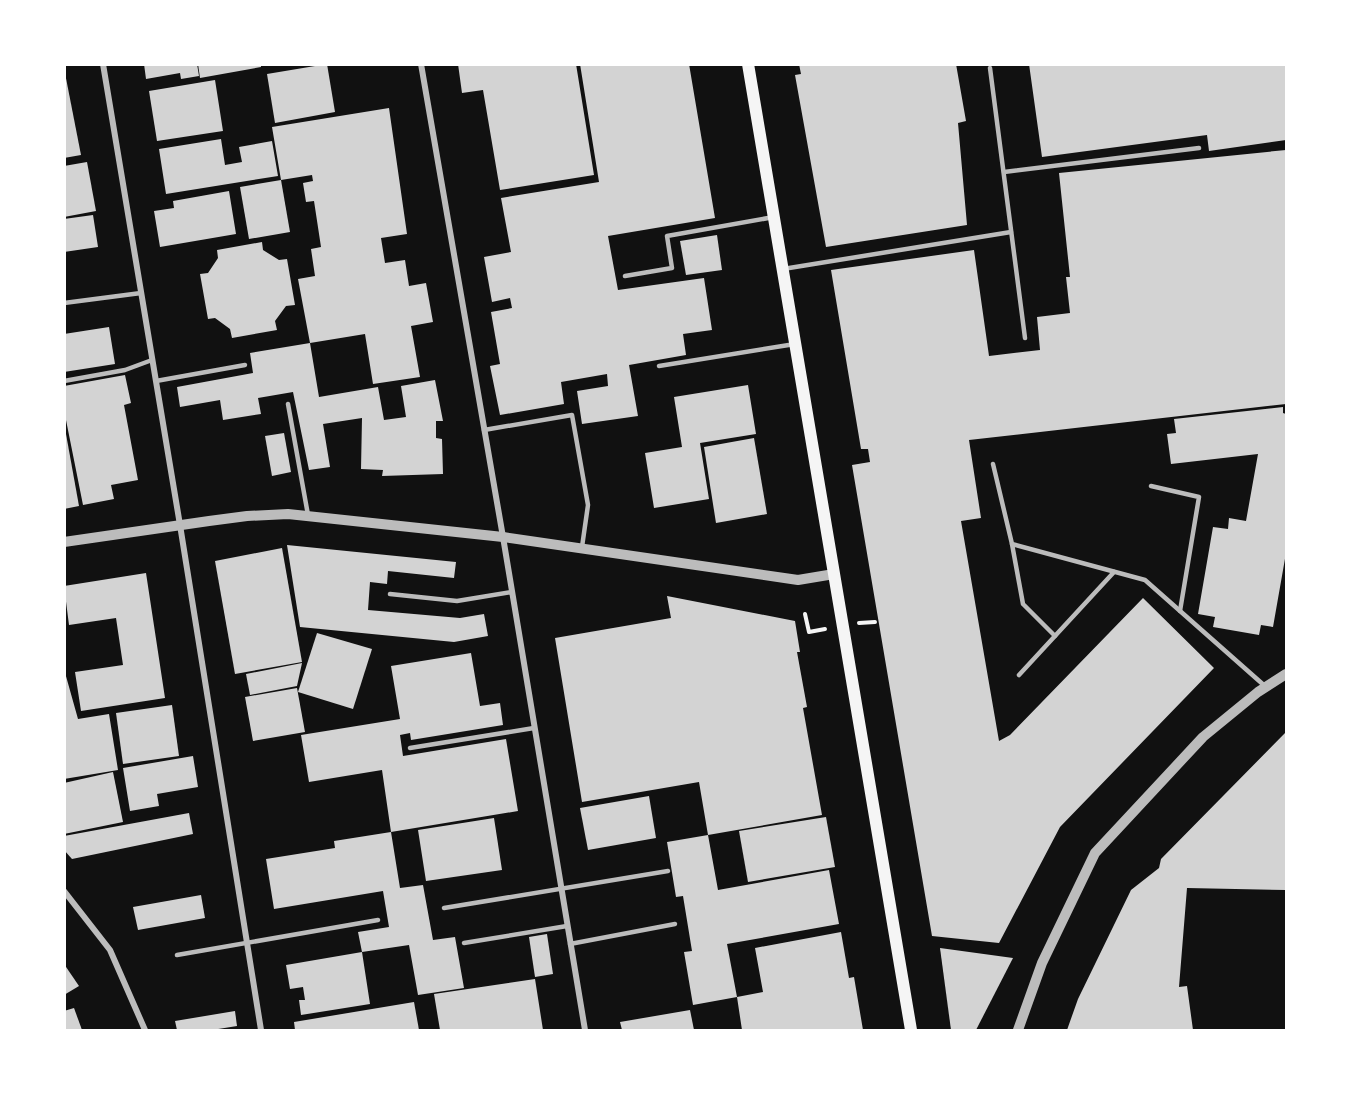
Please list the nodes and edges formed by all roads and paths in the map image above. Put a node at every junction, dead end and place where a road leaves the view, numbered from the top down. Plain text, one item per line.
1 (103, 64) edge
2 (421, 64) edge
3 (748, 64) edge
4 (990, 68) dead end
5 (1198, 148) dead end
6 (1004, 171) junction
7 (774, 217) junction
8 (1011, 232) junction
9 (783, 269) junction
10 (625, 276) dead end
11 (141, 292) junction
12 (64, 303) edge
13 (1025, 338) dead end
14 (795, 344) junction
15 (152, 360) junction
16 (245, 365) dead end
17 (659, 366) dead end
18 (64, 381) edge
19 (156, 381) junction
20 (288, 404) dead end
21 (484, 430) junction
22 (993, 464) dead end
23 (1151, 486) dead end
24 (308, 515) junction
25 (180, 525) junction
26 (503, 537) junction
27 (64, 542) edge
28 (1012, 544) junction
29 (582, 550) junction
30 (1114, 572) junction
31 (834, 574) junction
32 (512, 592) junction
33 (390, 594) dead end
34 (1180, 612) junction
35 (1055, 636) junction
36 (1287, 674) edge
37 (1019, 675) dead end
38 (1266, 687) junction
39 (534, 728) junction
40 (410, 748) dead end
41 (668, 871) dead end
42 (561, 889) junction
43 (64, 891) edge
44 (444, 908) dead end
45 (378, 920) dead end
46 (675, 924) dead end
47 (567, 926) junction
48 (248, 943) junction
49 (464, 943) dead end
50 (570, 944) junction
51 (177, 955) dead end
52 (145, 1030) edge
53 (261, 1030) edge
54 (585, 1030) edge
55 (911, 1030) edge
56 (1018, 1030) edge

1 - 11 street
2 - 21 street
3 - 7 main road
4 - 6 lane
5 - 6 lane
6 - 8 lane
7 - 9 main road
7 - 10 lane
8 - 9 lane
8 - 13 lane
9 - 14 main road
11 - 12 lane
11 - 15 street
14 - 17 lane
14 - 31 main road
15 - 18 lane
15 - 19 street
16 - 19 lane
19 - 25 street
20 - 24 lane
21 - 26 street
21 - 29 lane
22 - 28 lane
23 - 34 lane
24 - 25 street
24 - 26 street
25 - 27 street
25 - 48 street
26 - 29 street
26 - 32 street
28 - 30 lane
28 - 35 lane
29 - 31 street
30 - 34 lane
30 - 35 lane
31 - 55 main road
32 - 33 lane
32 - 39 street
34 - 38 lane
35 - 37 lane
36 - 38 street
38 - 56 street
39 - 40 lane
39 - 42 street
41 - 42 lane
42 - 44 lane
42 - 47 street
43 - 52 street
45 - 48 lane
46 - 50 lane
47 - 49 lane
47 - 50 street
48 - 51 lane
48 - 53 street
50 - 54 street

